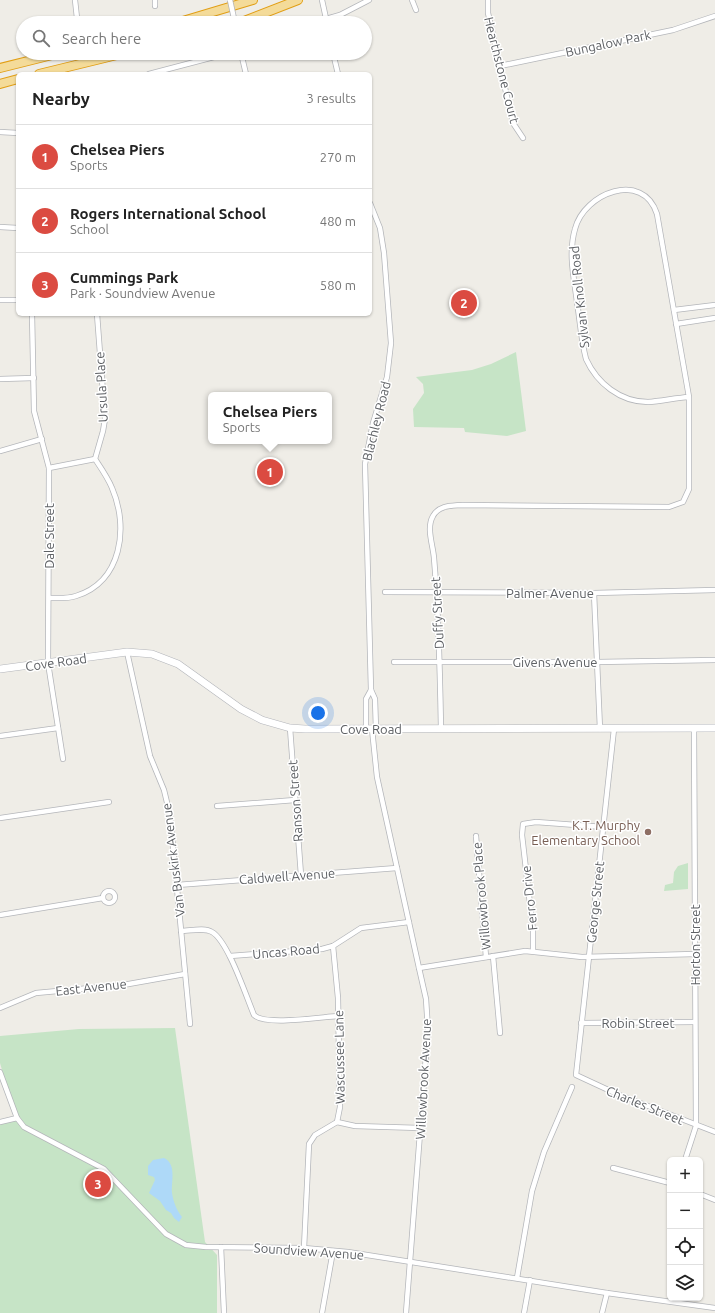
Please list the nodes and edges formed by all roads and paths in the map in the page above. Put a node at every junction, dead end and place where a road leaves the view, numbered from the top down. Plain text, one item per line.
1 (75, 0) edge
2 (155, 0) edge
3 (230, 0) edge
4 (253, 0) edge
5 (298, 0) edge
6 (322, 0) edge
7 (369, 0) edge
8 (412, 0) edge
9 (488, 0) edge
10 (155, 6) dead end
11 (416, 10) dead end
12 (77, 16) edge
13 (199, 16) edge
14 (233, 16) edge
15 (257, 16) edge
16 (326, 16) edge
17 (338, 16) edge
18 (715, 16) edge
19 (32, 60) edge
20 (96, 60) edge
21 (205, 60) edge
22 (243, 60) edge
23 (335, 60) edge
24 (500, 66) junction
25 (0, 68) edge
26 (47, 72) edge
27 (164, 72) edge
28 (246, 72) edge
29 (338, 72) edge
30 (16, 80) edge
31 (0, 84) edge
32 (0, 132) edge
33 (16, 133) edge
34 (523, 138) dead end
35 (372, 207) edge
36 (0, 227) edge
37 (16, 228) edge
38 (0, 300) edge
39 (16, 300) edge
40 (715, 305) edge
41 (674, 310) junction
42 (32, 316) edge
43 (97, 316) edge
44 (715, 318) edge
45 (676, 324) junction
46 (34, 378) junction
47 (0, 379) edge
48 (689, 397) junction
49 (42, 440) junction
50 (0, 451) edge
51 (95, 459) junction
52 (49, 468) junction
53 (447, 506) joint
54 (715, 590) edge
55 (385, 592) dead end
56 (436, 593) junction
57 (594, 593) junction
58 (49, 598) junction
59 (127, 652) junction
60 (715, 660) edge
61 (440, 661) junction
62 (394, 662) dead end
63 (597, 662) junction
64 (48, 663) junction
65 (0, 669) edge
66 (371, 690) junction
67 (58, 728) junction
68 (290, 728) junction
69 (441, 728) junction
70 (694, 728) junction
71 (715, 728) edge
72 (371, 729) junction
73 (600, 729) junction
74 (614, 729) junction
75 (0, 736) edge
76 (63, 759) dead end
77 (295, 800) junction
78 (109, 802) dead end
79 (217, 806) dead end
80 (0, 818) edge
81 (603, 827) junction
82 (476, 836) dead end
83 (397, 868) junction
84 (301, 875) junction
85 (177, 885) junction
86 (103, 898) dead end
87 (0, 915) edge
88 (409, 922) junction
89 (181, 932) junction
90 (333, 946) junction
91 (533, 951) junction
92 (695, 954) junction
93 (230, 956) junction
94 (493, 956) junction
95 (589, 956) junction
96 (486, 957) junction
97 (419, 968) junction
98 (185, 974) junction
99 (0, 1008) edge
100 (338, 1016) junction
101 (694, 1022) junction
102 (581, 1023) junction
103 (190, 1024) dead end
104 (500, 1033) dead end
105 (0, 1072) edge
106 (576, 1075) joint
107 (572, 1087) dead end
108 (17, 1118) junction
109 (0, 1122) edge
110 (337, 1122) junction
111 (696, 1126) junction
112 (420, 1128) junction
113 (715, 1132) edge
114 (686, 1157) edge
115 (613, 1168) dead end
116 (667, 1182) edge
117 (703, 1195) edge
118 (715, 1200) edge
119 (221, 1248) junction
120 (304, 1248) junction
121 (333, 1251) junction
122 (410, 1261) junction
123 (517, 1278) junction
124 (530, 1280) junction
125 (607, 1293) junction
126 (715, 1308) edge
127 (224, 1313) edge
128 (322, 1313) edge
129 (406, 1313) edge
130 (524, 1313) edge
131 (602, 1313) edge

1 - 12 street
2 - 10 street
3 - 14 street, bridge
4 - 13 highway
5 - 15 highway
6 - 16 street
7 - 17 street
8 - 11 street
9 - 24 street, Hearthstone Court
18 - 24 street, Bungalow Park
19 - 25 highway
20 - 26 highway
21 - 27 street
22 - 28 street
23 - 29 street
24 - 34 street, Hearthstone Court
30 - 31 highway
32 - 33 street
35 - 66 street, Blachley Road
36 - 37 street
38 - 39 street
40 - 41 street
41 - 45 street, Sylvan Knoll Road
41 - 48 street, Sylvan Knoll Road
42 - 46 street, Dale Street
43 - 51 street, Ursula Place
44 - 45 street
45 - 48 street, Sylvan Knoll Road
46 - 47 street
46 - 49 street, Dale Street
48 - 53 street, Sylvan Knoll Road
49 - 50 street
49 - 52 street, Dale Street
51 - 52 street
51 - 58 street
52 - 58 street, Dale Street
53 - 56 street, Duffy Street
54 - 57 street, Palmer Avenue
55 - 56 street, Palmer Avenue
56 - 57 street, Palmer Avenue
56 - 61 street, Duffy Street
57 - 63 street
58 - 64 street, Dale Street
59 - 64 main road, Cove Road
59 - 68 main road, Cove Road
59 - 85 street, Van Buskirk Avenue
60 - 63 street, Givens Avenue
61 - 62 street, Givens Avenue
61 - 63 street, Givens Avenue
61 - 69 street, Duffy Street
63 - 73 street
64 - 65 main road, Cove Road
64 - 67 street, Dale Street
66 - 72 street, Blachley Road
66 - 72 street, Blachley Road
67 - 75 street
67 - 76 street, Dale Street
68 - 72 main road, Cove Road
68 - 77 street, Ranson Street
69 - 72 main road, Cove Road
69 - 73 main road, Cove Road
70 - 71 main road, Cove Road
70 - 74 main road, Cove Road
70 - 92 street, Horton Street
72 - 83 street, Willowbrook Avenue
73 - 74 main road, Cove Road
74 - 81 street, George Street
77 - 79 street
77 - 84 street, Ranson Street
78 - 80 street
81 - 91 street, Ferro Drive
81 - 95 street, George Street
82 - 96 street, Willowbrook Place
83 - 84 street, Caldwell Avenue
83 - 88 street, Willowbrook Avenue
84 - 85 street, Caldwell Avenue
85 - 89 street, Van Buskirk Avenue
86 - 87 street
88 - 90 street, Uncas Road
88 - 97 street, Willowbrook Avenue
89 - 93 street
89 - 98 street, Van Buskirk Avenue
90 - 93 street, Uncas Road
90 - 100 street, Wascussee Lane
91 - 94 street
91 - 95 street
92 - 95 street
92 - 101 street, Horton Street
93 - 100 street
94 - 96 street
94 - 104 street
95 - 102 street, George Street
96 - 97 street
97 - 112 street, Willowbrook Avenue
98 - 99 street, East Avenue
98 - 103 street, Van Buskirk Avenue
100 - 110 street, Wascussee Lane
101 - 102 street, Robin Street
101 - 111 street, Horton Street
102 - 106 street, George Street
105 - 108 street, Soundview Avenue
106 - 111 street, Charles Street
107 - 123 street
108 - 109 street
108 - 119 street, Soundview Avenue
110 - 112 street
110 - 120 street, Wascussee Lane
111 - 113 street, Charles Street
111 - 114 street, Horton Street
112 - 122 street, Willowbrook Avenue
115 - 116 street
117 - 118 street
119 - 120 street, Soundview Avenue
119 - 127 street
120 - 121 street, Soundview Avenue
121 - 122 street, Soundview Avenue
121 - 128 street
122 - 123 street, Soundview Avenue
122 - 129 street, Willowbrook Avenue
123 - 124 street, Soundview Avenue
124 - 125 street, Soundview Avenue
124 - 130 street
125 - 126 street, Soundview Avenue
125 - 131 street

